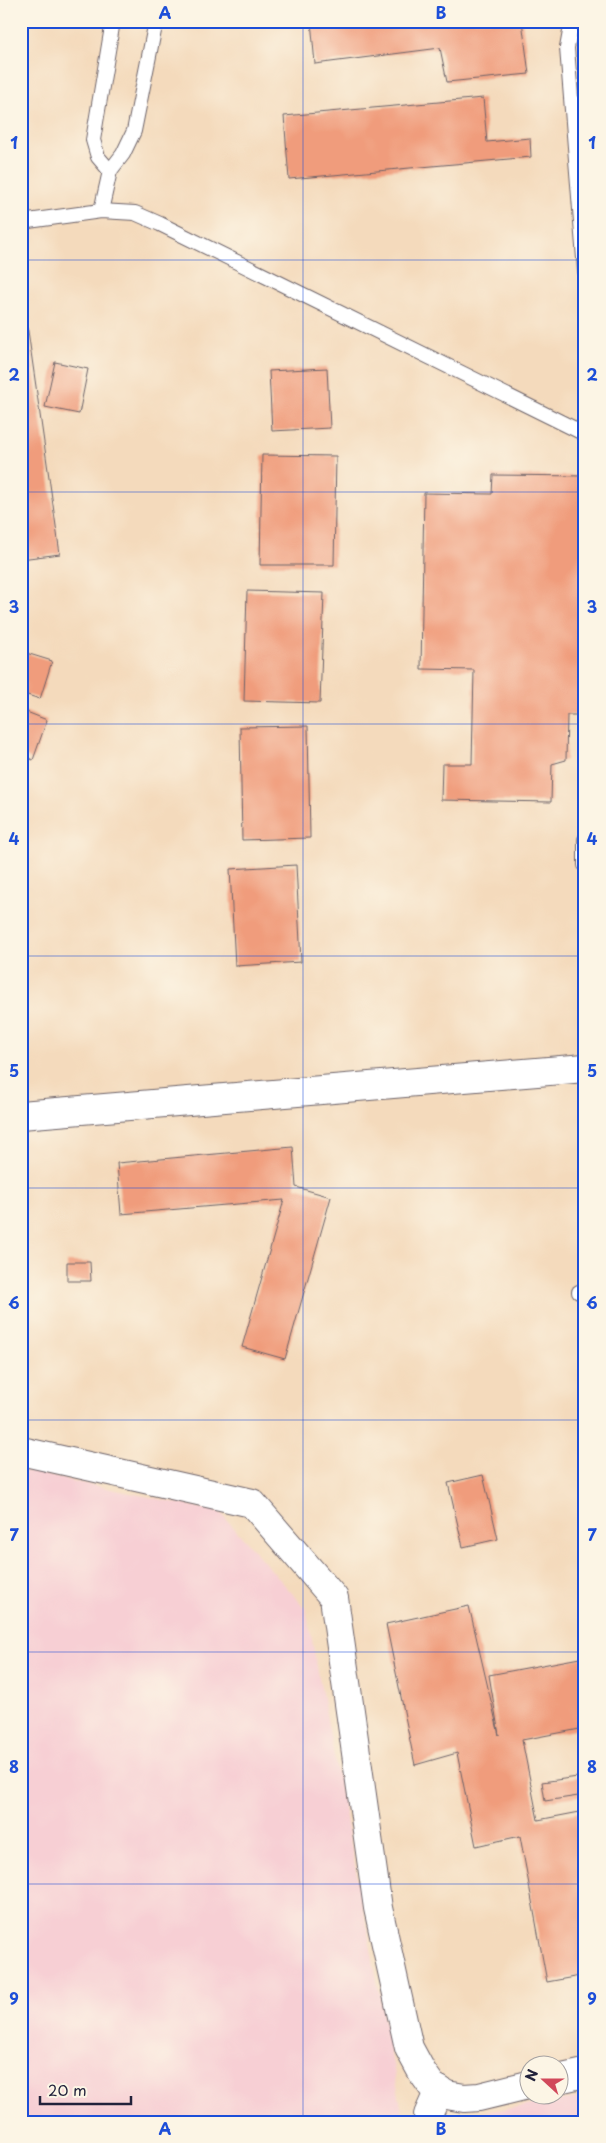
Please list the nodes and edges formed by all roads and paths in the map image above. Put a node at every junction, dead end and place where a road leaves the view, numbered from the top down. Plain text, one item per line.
1 (113, 21) edge
2 (156, 21) edge
3 (572, 21) edge
4 (110, 171) junction
5 (101, 211) junction
6 (21, 222) edge
7 (585, 271) edge
8 (585, 434) edge
9 (585, 840) edge
10 (585, 864) edge
11 (585, 1068) edge
12 (21, 1115) edge
13 (21, 1451) edge
14 (585, 2073) edge
15 (568, 2077) edge
16 (518, 2087) edge
17 (439, 2090) junction
18 (429, 2122) edge

1 - 4 lane
2 - 4 lane
3 - 7 lane
4 - 5 lane
5 - 6 lane
5 - 8 lane
9 - 10 lane
11 - 12 street
13 - 17 street
14 - 15 street
16 - 17 street
17 - 18 street

